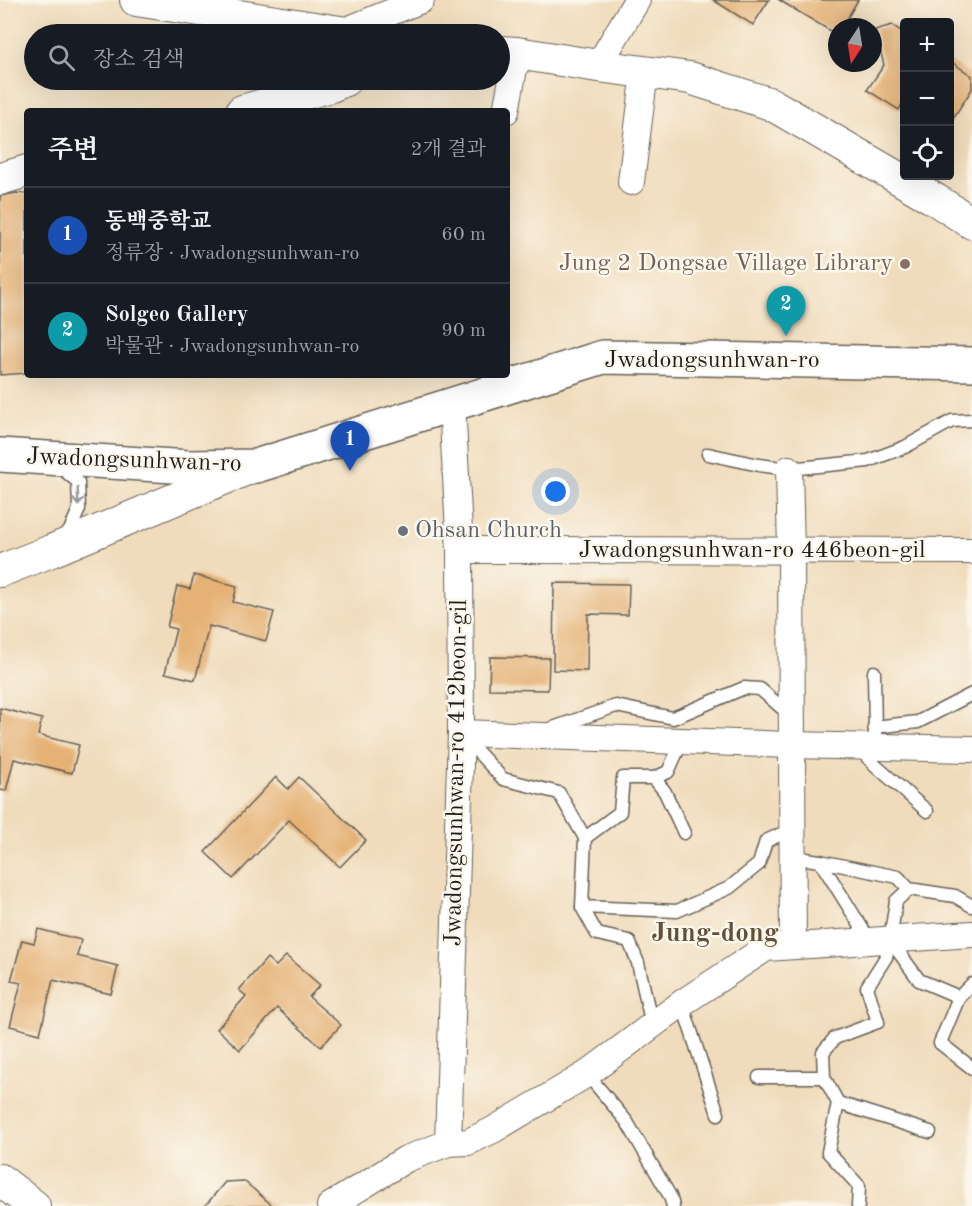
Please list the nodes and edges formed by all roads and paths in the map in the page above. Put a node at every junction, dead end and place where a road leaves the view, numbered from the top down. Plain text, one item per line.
1 (136, 0) edge
2 (421, 0) edge
3 (637, 0) edge
4 (289, 24) edge
5 (367, 24) edge
6 (510, 52) edge
7 (598, 66) junction
8 (645, 72) junction
9 (317, 90) edge
10 (507, 90) edge
11 (253, 108) edge
12 (506, 108) edge
13 (24, 172) edge
14 (0, 178) edge
15 (631, 182) dead end
16 (972, 223) edge
17 (972, 364) edge
18 (452, 404) junction
19 (972, 420) edge
20 (708, 454) dead end
21 (0, 455) edge
22 (48, 458) junction
23 (256, 466) junction
24 (789, 469) junction
25 (64, 546) junction
26 (460, 550) junction
27 (791, 551) junction
28 (972, 551) edge
29 (0, 571) edge
30 (874, 672) dead end
31 (972, 694) edge
32 (791, 716) junction
33 (461, 733) junction
34 (530, 735) junction
35 (868, 740) junction
36 (682, 741) junction
37 (792, 745) junction
38 (972, 749) edge
39 (654, 778) junction
40 (927, 811) dead end
41 (792, 829) junction
42 (684, 833) dead end
43 (585, 838) junction
44 (792, 857) junction
45 (820, 861) junction
46 (909, 890) junction
47 (972, 906) edge
48 (582, 907) junction
49 (972, 934) edge
50 (880, 941) junction
51 (793, 946) junction
52 (972, 984) edge
53 (959, 997) junction
54 (682, 1003) junction
55 (652, 1025) junction
56 (972, 1068) edge
57 (587, 1074) junction
58 (759, 1077) dead end
59 (824, 1077) junction
60 (838, 1103) junction
61 (718, 1114) dead end
62 (930, 1132) dead end
63 (448, 1143) junction
64 (0, 1180) edge
65 (34, 1206) edge
66 (330, 1206) edge
67 (673, 1206) edge
68 (858, 1206) edge

1 - 4 street
2 - 5 street
3 - 7 street
6 - 7 street
7 - 8 street
8 - 15 street
8 - 16 street
9 - 11 street
10 - 12 street
13 - 14 street
17 - 18 main road, Jwadongsunhwan-ro
18 - 23 main road, Jwadongsunhwan-ro
18 - 26 street, Jwadongsunhwan-ro 412beon-gil
19 - 24 lane
20 - 24 lane
21 - 22 main road, Jwadongsunhwan-ro
22 - 23 main road, Jwadongsunhwan-ro
22 -> 25 lane
23 - 25 street
24 - 27 street
25 - 29 street
26 - 27 street, Jwadongsunhwan-ro 446beon-gil
26 - 33 street, Jwadongsunhwan-ro 412beon-gil
27 - 28 street, Jwadongsunhwan-ro 446beon-gil
27 - 32 street
30 - 35 lane
31 - 35 lane
32 - 34 lane
32 - 37 street
33 - 34 street
33 - 43 lane
33 - 63 street, Jwadongsunhwan-ro 412beon-gil
34 - 36 street
35 - 37 street
35 - 38 street
35 - 40 lane
36 - 37 street
36 - 39 lane
37 - 41 street
39 - 42 lane
39 - 43 lane
41 - 44 street
41 - 48 lane
43 - 48 lane
44 - 45 lane
44 - 51 street
45 - 46 lane
45 - 50 lane
46 - 47 lane
46 - 50 lane
48 - 55 lane
49 - 50 street
50 - 51 street
50 - 53 lane
50 - 59 lane
51 - 54 street
52 - 53 lane
53 - 56 lane
54 - 55 street
54 - 61 lane
55 - 57 street
57 - 63 street
57 - 67 lane
58 - 59 lane
59 - 60 lane
60 - 62 lane
60 - 68 lane
63 - 66 street
64 - 65 street

